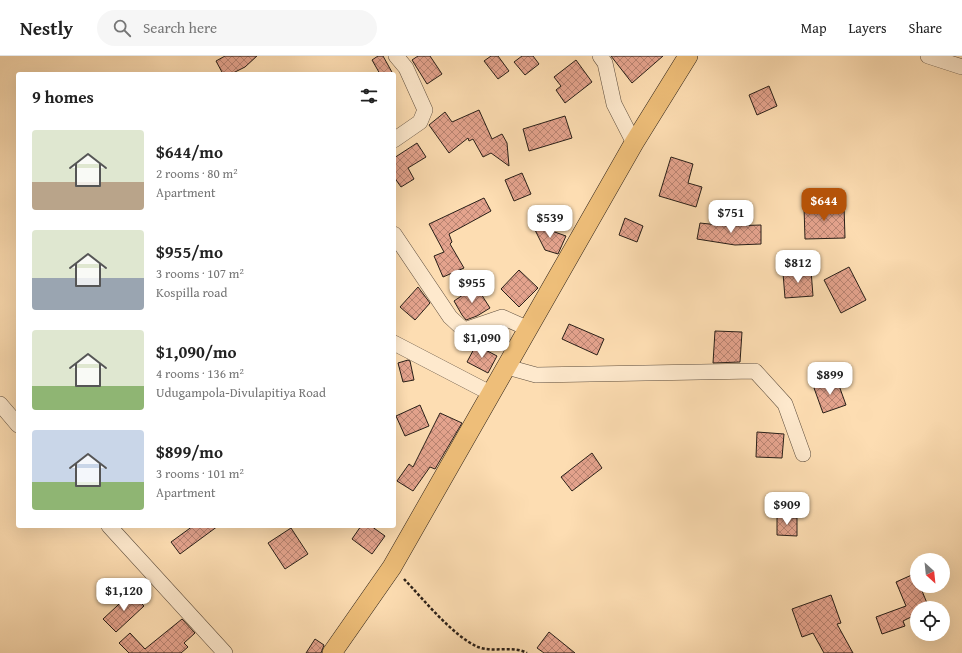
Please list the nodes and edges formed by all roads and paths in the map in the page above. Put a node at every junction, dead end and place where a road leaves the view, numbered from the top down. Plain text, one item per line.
1 (396, 56) edge
2 (600, 56) edge
3 (688, 56) edge
4 (928, 56) edge
5 (962, 68) edge
6 (396, 139) edge
7 (634, 143) junction
8 (396, 237) edge
9 (529, 329) junction
10 (396, 344) edge
11 (507, 367) junction
12 (492, 394) junction
13 (0, 404) edge
14 (16, 423) edge
15 (803, 454) dead end
16 (111, 528) edge
17 (392, 567) junction
18 (225, 653) edge
19 (332, 653) edge
20 (527, 653) edge

1 - 6 street
2 - 7 street
3 - 7 main road
4 - 5 street
7 - 9 main road
8 - 9 street
9 - 11 main road
10 - 12 street
11 - 12 main road
11 - 15 street
12 - 17 main road
13 - 14 street
16 - 18 street
17 - 19 main road
17 - 20 path

